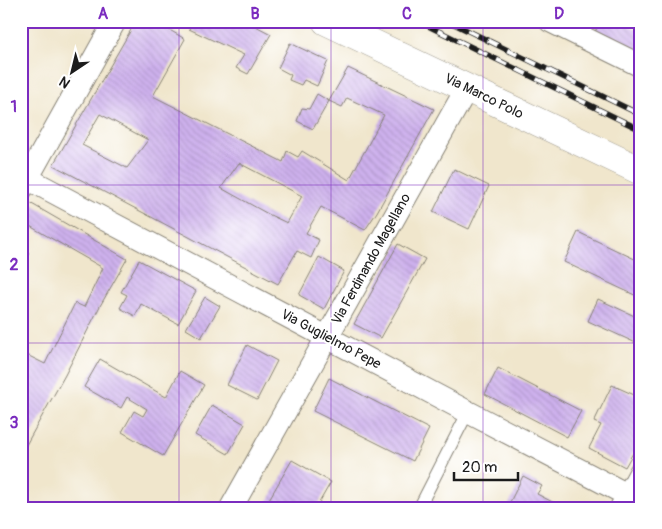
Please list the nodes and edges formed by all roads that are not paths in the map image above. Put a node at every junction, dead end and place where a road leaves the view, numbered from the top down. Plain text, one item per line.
1 (115, 21) edge
2 (326, 21) edge
3 (550, 21) edge
4 (584, 29) edge
5 (641, 66) edge
6 (467, 88) junction
7 (641, 172) edge
8 (23, 181) edge
9 (328, 337) junction
10 (468, 412) junction
11 (641, 471) edge
12 (630, 502) edge
13 (231, 508) edge
14 (419, 508) edge

1 - 8 street
2 - 6 street, Via Marco Polo
3 - 4 street
4 - 5 street
6 - 7 street, Via Marco Polo
6 - 9 street, Via Ferdinando Magellano
8 - 9 street, Via Guglielmo Pepe
9 - 10 street, Via Guglielmo Pepe
9 - 13 street, Via Ferdinando Magellano
10 - 12 street, Via Guglielmo Pepe
10 - 14 lane
11 - 12 street

